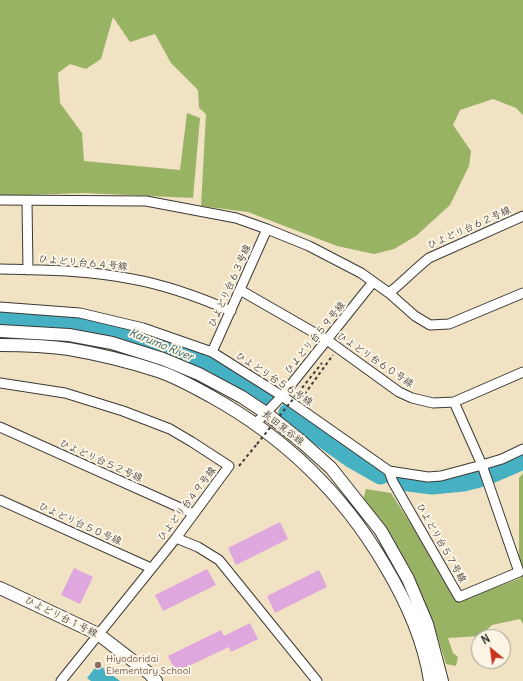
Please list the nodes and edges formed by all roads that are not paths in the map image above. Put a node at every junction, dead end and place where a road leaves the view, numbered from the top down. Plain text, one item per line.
1 (0, 200) edge
2 (27, 201) junction
3 (523, 216) edge
4 (267, 229) junction
5 (0, 269) edge
6 (28, 270) junction
7 (373, 282) junction
8 (240, 290) junction
9 (389, 293) junction
10 (523, 293) edge
11 (0, 308) edge
12 (231, 311) junction
13 (0, 331) edge
14 (327, 340) junction
15 (0, 345) edge
16 (212, 352) junction
17 (523, 372) edge
18 (0, 383) edge
19 (282, 396) junction
20 (454, 402) junction
21 (266, 413) junction
22 (256, 423) junction
23 (0, 427) edge
24 (523, 449) edge
25 (482, 465) junction
26 (389, 471) junction
27 (0, 500) edge
28 (194, 514) junction
29 (176, 538) junction
30 (151, 568) junction
31 (0, 588) edge
32 (98, 634) junction
33 (61, 681) edge
34 (156, 681) edge
35 (317, 681) edge
36 (430, 681) edge
37 (442, 681) edge

1 - 2 street
2 - 4 street
2 - 6 street
3 - 9 street, ひよどり台６２号線
4 - 7 street
4 - 8 street, ひよどり台６３号線
5 - 6 street, ひよどり台６４号線
6 - 12 street, ひよどり台６４号線
7 - 9 street
7 - 14 street, ひよどり台５９号線
8 - 12 street, ひよどり台６３号線
8 - 14 street, ひよどり台６０号線
9 - 10 street
11 - 16 street, ひよどり台５６号線
12 - 16 street, ひよどり台６３号線
13 - 21 street, 長田箕谷線
14 - 19 street, ひよどり台５９号線
14 - 20 street, ひよどり台６０号線
15 - 22 street, 長田箕谷線
16 - 19 street, ひよどり台５６号線
17 - 20 street, ひよどり台６０号線
18 - 28 street, ひよどり台４９号線
19 - 21 street, ひよどり台５９号線
19 - 26 street, ひよどり台５６号線
20 - 25 street
21 - 22 street, ひよどり台５９号線
21 - 37 street, 長田箕谷線
22 - 36 street, 長田箕谷線
23 - 28 street, ひよどり台５２号線
24 - 25 street, ひよどり台５６号線
25 - 26 street, ひよどり台５６号線
25 - 26 street, ひよどり台５７号線
27 - 30 street, ひよどり台５０号線
28 - 29 street, ひよどり台４９号線
29 - 30 street, ひよどり台４９号線
29 - 35 street
30 - 32 street, ひよどり台４９号線
31 - 32 street, ひよどり台１号線
32 - 33 street, ひよどり台４９号線
32 - 34 street, ひよどり台１号線

